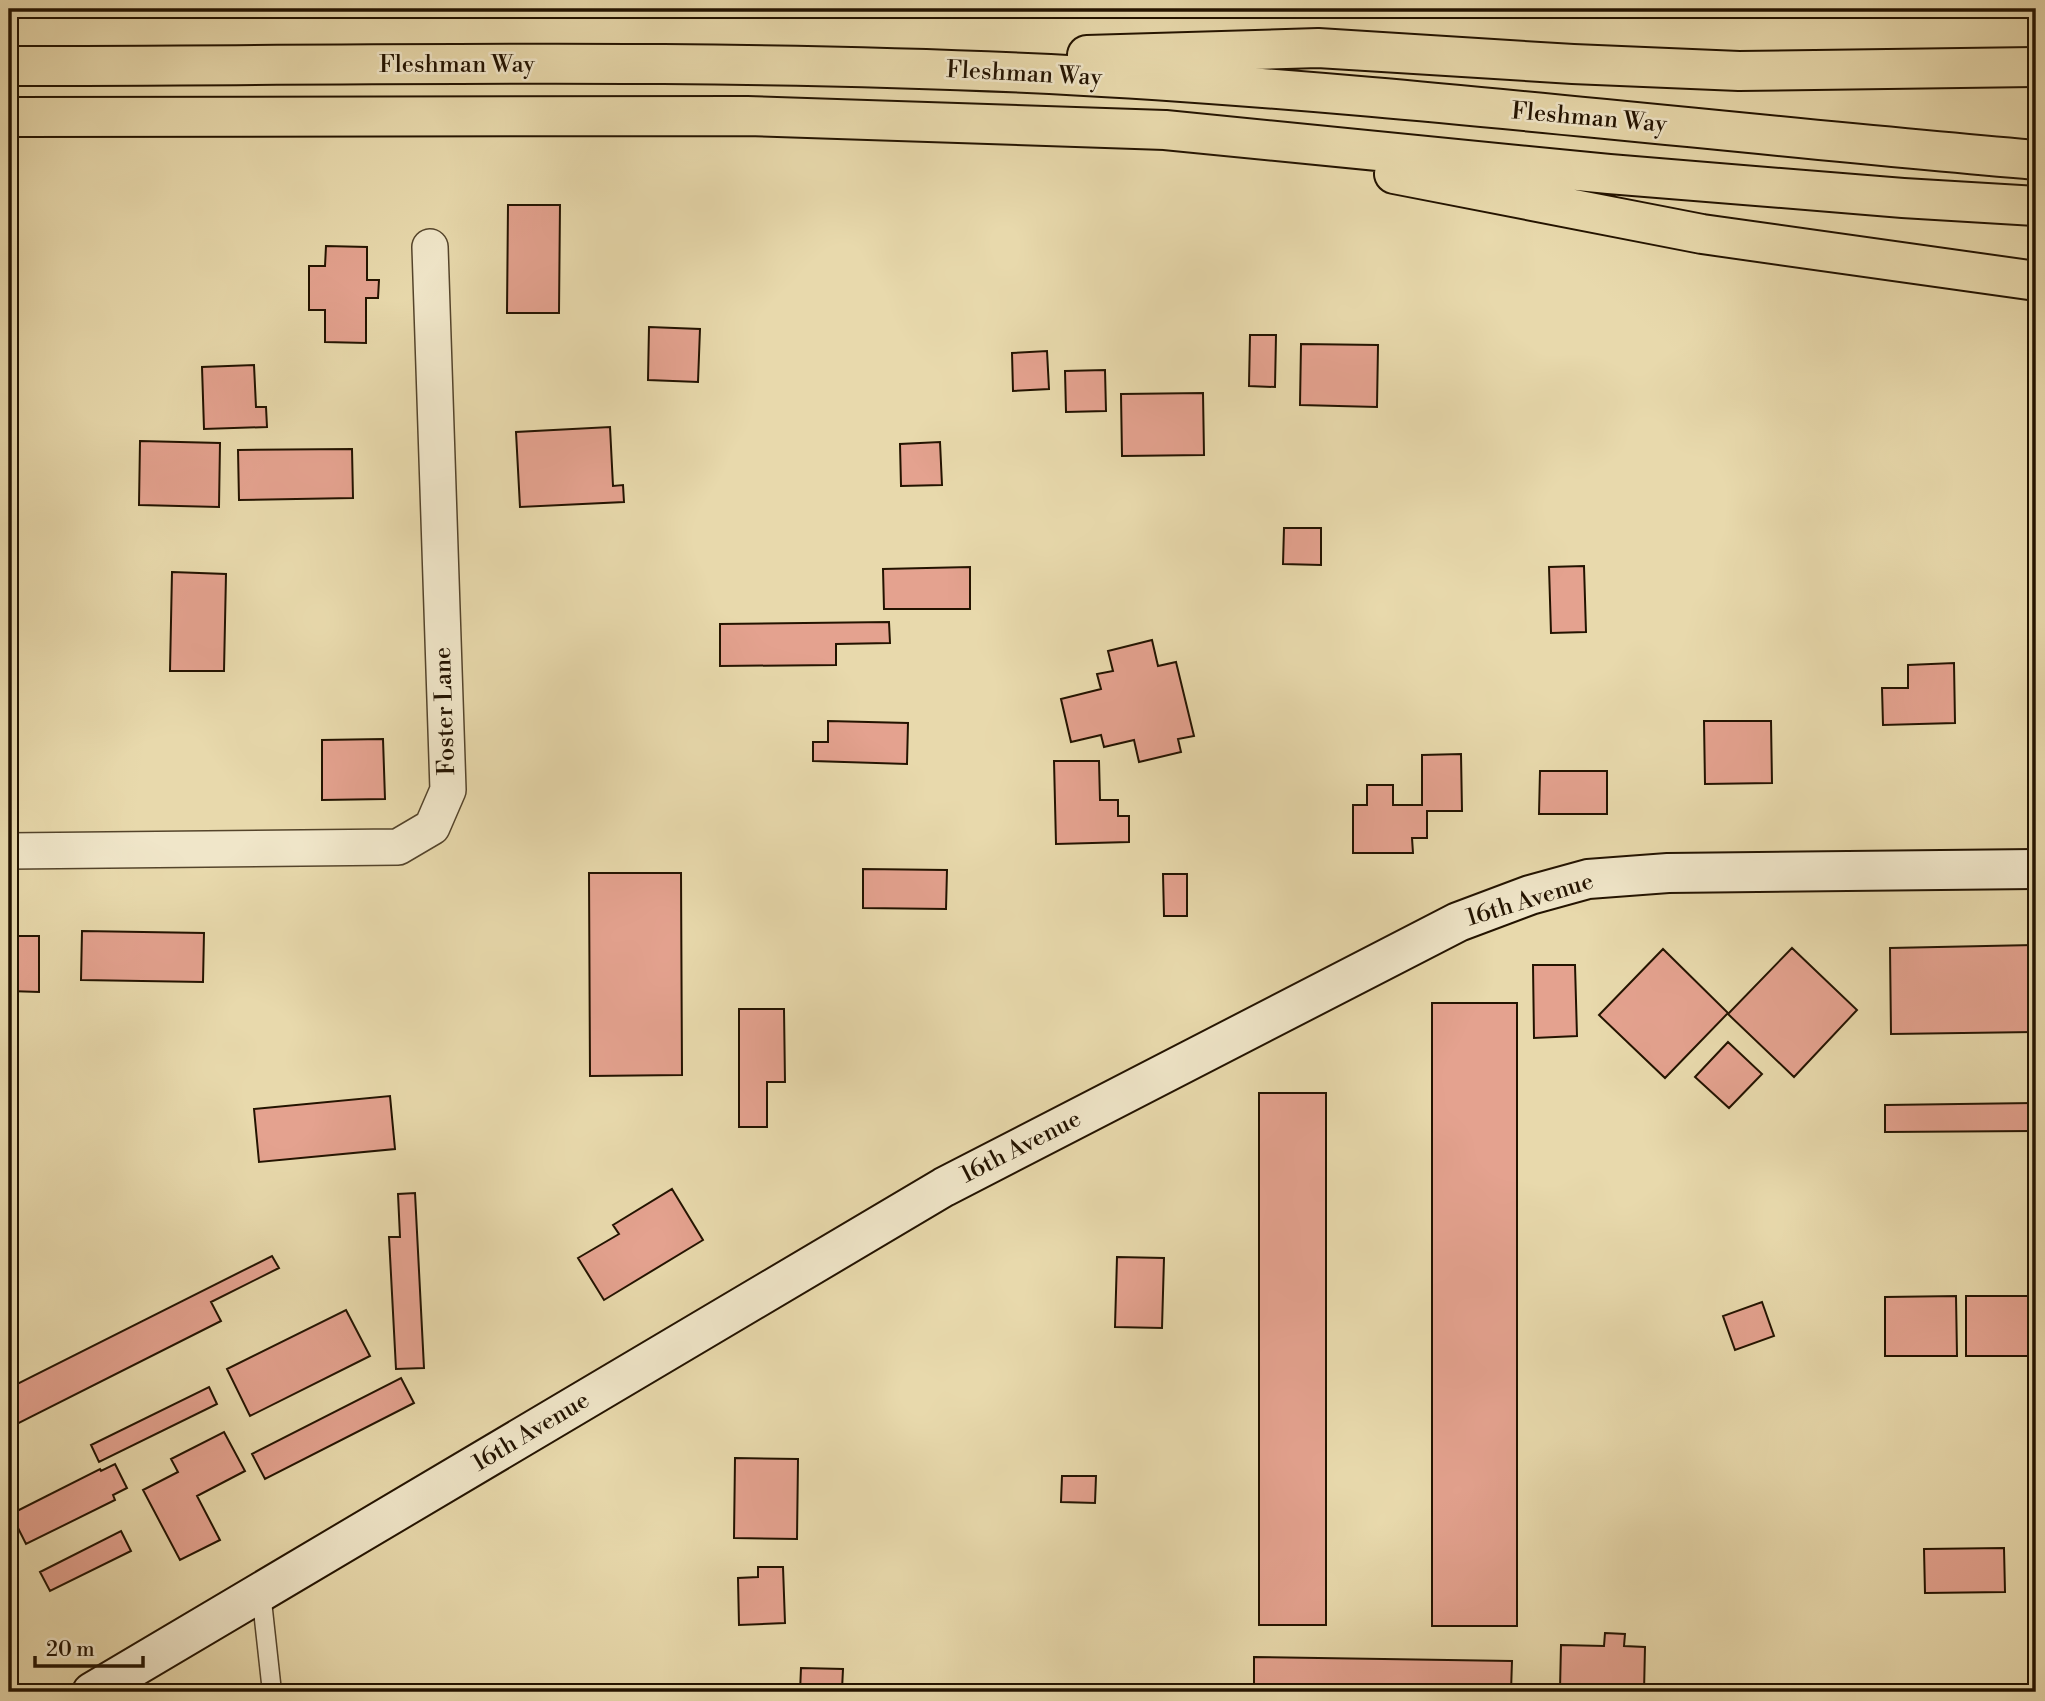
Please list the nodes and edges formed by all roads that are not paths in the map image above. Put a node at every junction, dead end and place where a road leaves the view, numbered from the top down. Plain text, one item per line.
1 (779, 64) junction
2 (9, 66) edge
3 (2036, 67) edge
4 (9, 117) edge
5 (1165, 130) junction
6 (2036, 160) edge
7 (2036, 206) edge
8 (430, 247) dead end
9 (2036, 281) edge
10 (9, 851) edge
11 (2036, 869) edge
12 (261, 1592) junction
13 (92, 1692) edge
14 (272, 1692) edge

1 - 2 main road, Fleshman Way
1 - 3 main road
1 - 6 main road, Fleshman Way
4 - 5 main road, Fleshman Way
5 - 7 main road, Fleshman Way
5 - 9 main road
8 - 10 street, Foster Lane
11 - 12 street, 16th Avenue
12 - 13 street, 16th Avenue
12 - 14 lane

